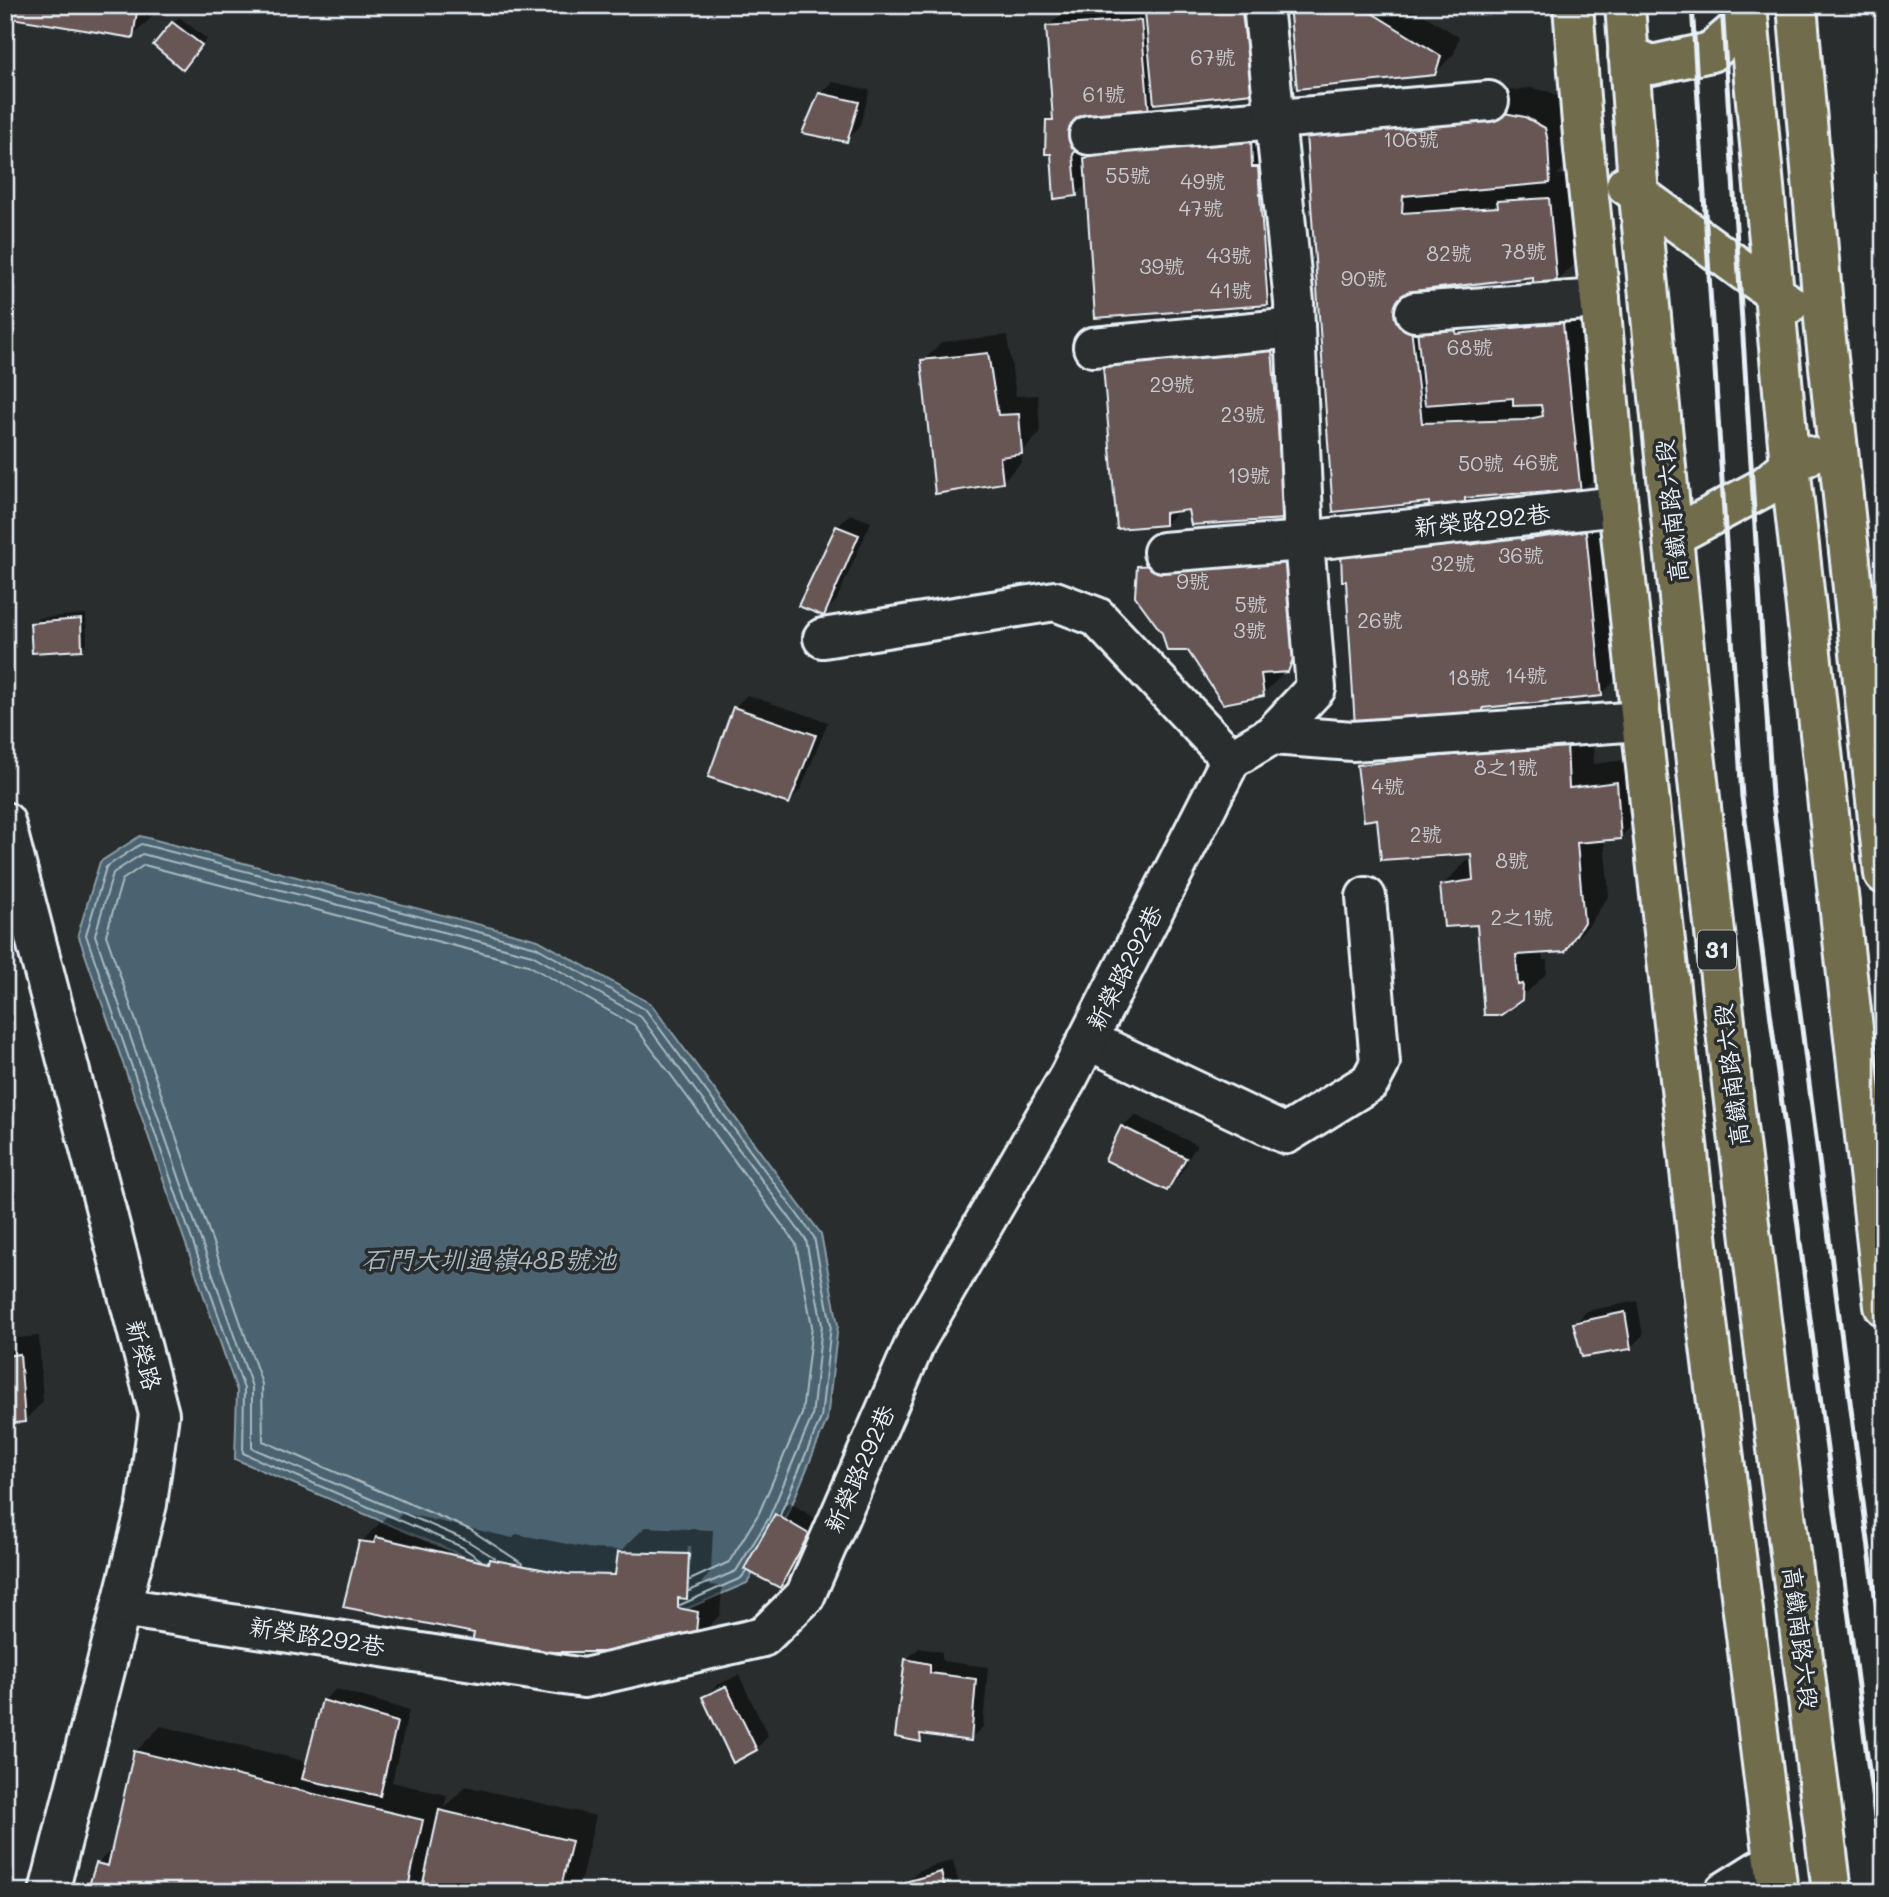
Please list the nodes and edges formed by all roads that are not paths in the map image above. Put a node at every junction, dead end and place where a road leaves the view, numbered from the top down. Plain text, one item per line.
1 (1263, 5) edge
2 (1573, 5) edge
3 (1625, 5) edge
4 (1797, 5) edge
5 (1747, 12) edge
6 (1628, 55) junction
7 (1489, 101) dead end
8 (1274, 120) junction
9 (1088, 135) dead end
10 (1584, 150) junction
11 (1639, 196) junction
12 (1775, 293) junction
13 (1601, 299) junction
14 (1415, 313) dead end
15 (1295, 328) junction
16 (1825, 330) junction
17 (1093, 347) dead end
18 (1837, 441) junction
19 (1790, 465) junction
20 (1618, 506) junction
21 (1675, 535) junction
22 (1304, 541) junction
23 (1163, 552) dead end
24 (823, 638) dead end
25 (1641, 721) junction
26 (1272, 735) junction
27 (1231, 760) junction
28 (5, 822) edge
29 (1884, 874) edge
30 (1366, 897) dead end
31 (1088, 1040) junction
32 (1884, 1306) edge
33 (121, 1607) junction
34 (1776, 1879) edge
35 (49, 1892) edge
36 (1724, 1892) edge
37 (1832, 1892) edge

1 - 8 street
2 - 10 main road, 31
3 - 6 main road, 高鐵南路六段 / 31
4 - 16 main road
5 - 6 main road
5 - 12 main road
6 - 11 main road, 高鐵南路六段 / 31
7 - 8 street
8 - 9 street
8 - 15 street
10 - 11 main road
10 - 13 main road, 31
11 - 12 main road
11 - 21 main road, 高鐵南路六段 / 31
12 - 16 main road
12 - 19 main road
13 - 14 street
13 - 20 main road, 31
15 - 17 street
15 - 22 street
16 - 18 main road
18 - 19 main road
18 - 29 main road
19 - 21 main road
19 - 32 main road
20 - 22 street, 新榮路292巷
20 - 25 main road, 31
21 - 37 main road, 高鐵南路六段 / 31
22 - 23 street, 新榮路292巷
22 - 26 street
24 - 27 street
25 - 26 street
25 - 34 main road, 31
26 - 27 street
27 - 31 street, 新榮路292巷
28 - 33 street, 新榮路
30 - 31 street
31 - 33 street, 新榮路292巷
33 - 35 street, 新榮路
34 - 36 street

